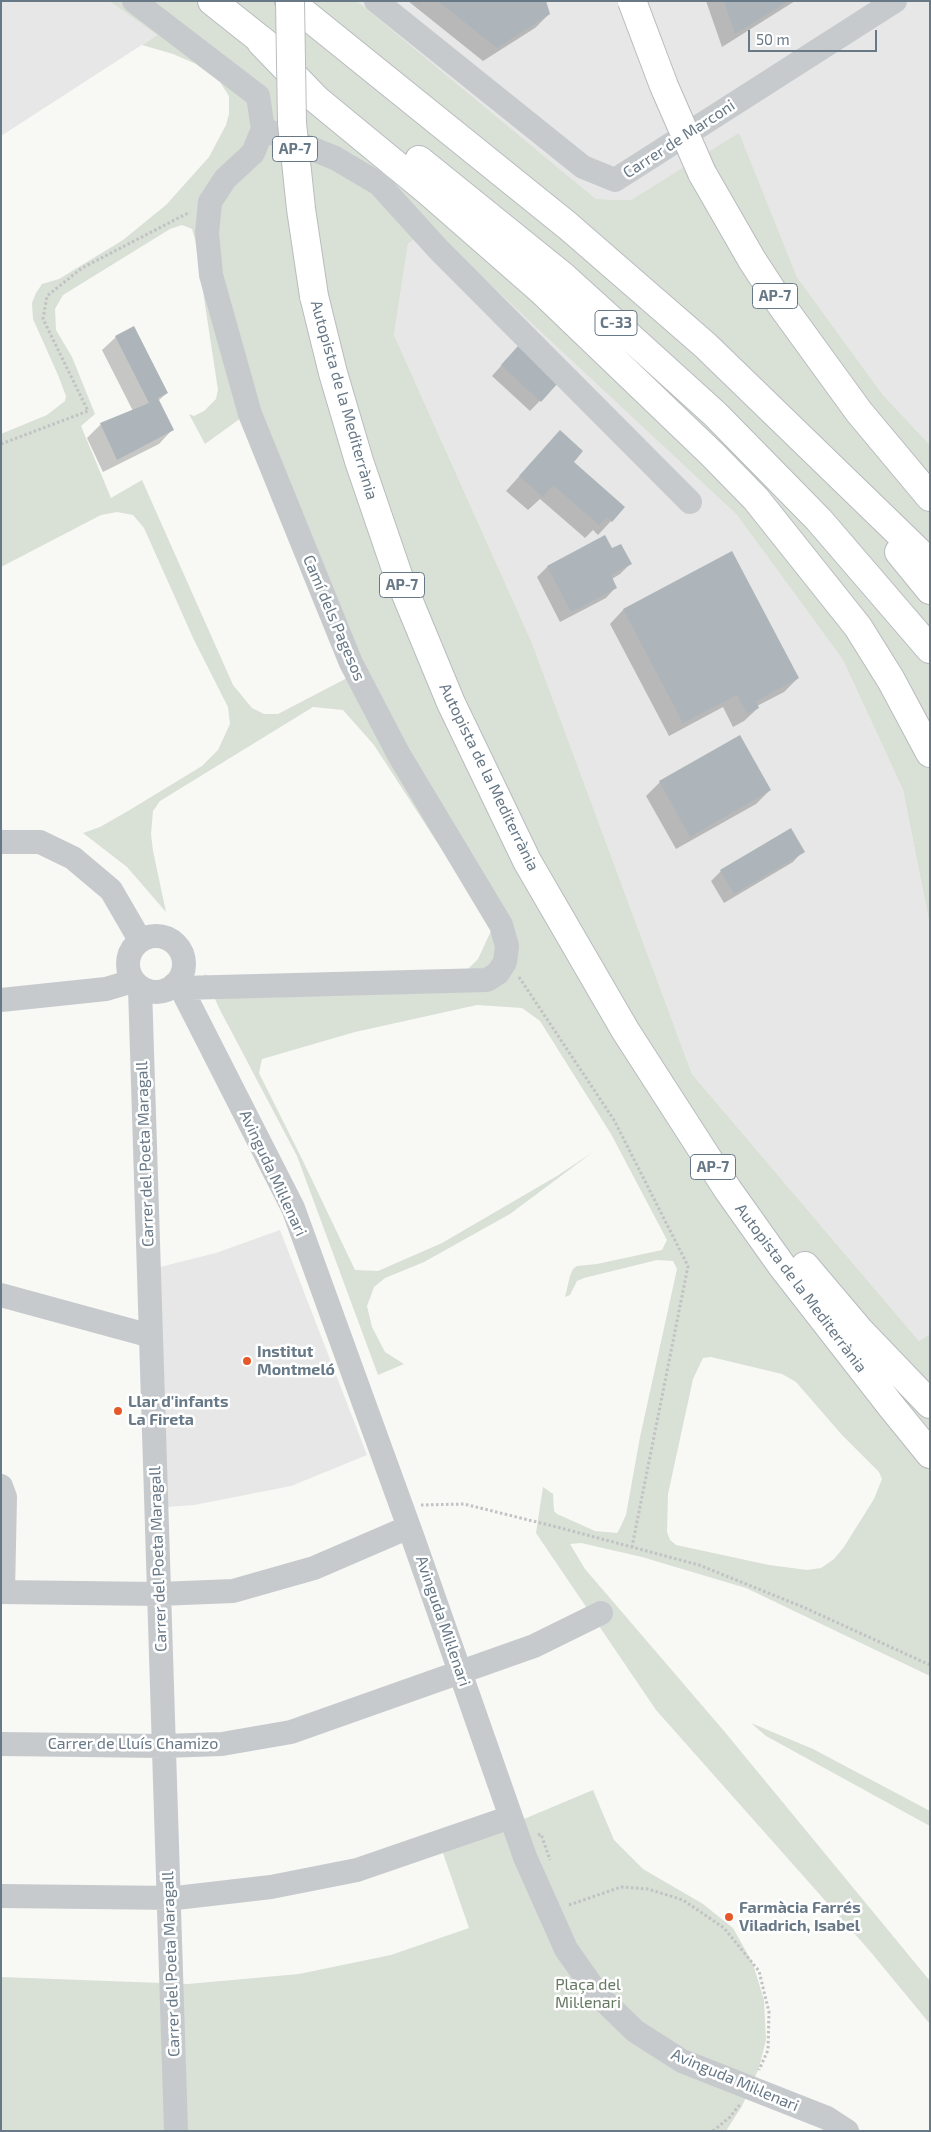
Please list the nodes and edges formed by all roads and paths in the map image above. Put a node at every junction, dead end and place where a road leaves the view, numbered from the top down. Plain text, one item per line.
1 (134, 1) edge
2 (212, 1) edge
3 (290, 1) edge
4 (376, 1) edge
5 (632, 1) edge
6 (895, 1) edge
7 (261, 42) junction
8 (263, 129) junction
9 (210, 202) junction
10 (1, 444) edge
11 (830, 467) junction
12 (930, 497) edge
13 (690, 502) dead end
14 (930, 563) edge
15 (930, 590) edge
16 (930, 648) edge
17 (930, 753) edge
18 (1, 842) edge
19 (527, 861) junction
20 (140, 940) junction
21 (505, 962) junction
22 (136, 984) junction
23 (178, 987) junction
24 (1, 1000) edge
25 (1, 1295) edge
26 (151, 1336) junction
27 (930, 1404) edge
28 (930, 1454) edge
29 (1, 1486) edge
30 (405, 1516) junction
31 (632, 1547) junction
32 (2, 1592) edge
33 (159, 1594) junction
34 (601, 1613) dead end
35 (930, 1665) edge
36 (461, 1673) junction
37 (1, 1744) edge
38 (163, 1746) junction
39 (511, 1817) junction
40 (520, 1841) junction
41 (551, 1861) dead end
42 (1, 1896) edge
43 (169, 1897) junction
44 (566, 1906) dead end
45 (752, 2089) junction
46 (176, 2131) edge
47 (713, 2131) edge
48 (847, 2131) edge

1 - 8 street
2 - 7 highway, C-33
3 - 11 highway, C-33
3 - 19 highway, Autopista de la Mediterrània / AP-7, bridge
4 - 6 street, Carrer de Marconi
5 - 12 highway, AP-7, bridge
7 - 16 highway, C-33
7 - 17 highway
8 - 9 street, Camí dels Pagesos
8 - 13 street
9 - 10 path
9 - 21 street, Camí dels Pagesos
11 - 14 highway
11 - 15 highway, C-33
18 - 20 street
19 - 27 highway
19 - 28 highway, Autopista de la Mediterrània / AP-7
20 - 22 street
20 - 23 street
21 - 23 street
21 - 31 path
22 - 23 street
22 - 24 street
22 - 26 street, Carrer del Poeta Maragall
23 - 30 street, Avinguda Mil·lenari
25 - 26 street
26 - 33 street, Carrer del Poeta Maragall
29 - 32 street
30 - 31 path
30 - 33 street
30 - 36 street, Avinguda Mil·lenari
31 - 35 path
32 - 33 street
33 - 38 street, Carrer del Poeta Maragall
34 - 36 street, Carrer de Lluís Chamizo
36 - 38 street, Carrer de Lluís Chamizo
36 - 39 street, Avinguda Mil·lenari
37 - 38 street, Carrer de Lluís Chamizo
38 - 43 street, Carrer del Poeta Maragall
39 - 40 street, Avinguda Mil·lenari
39 - 43 street
40 - 41 path
40 - 45 street, Avinguda Mil·lenari
42 - 43 street
43 - 46 street, Carrer del Poeta Maragall
44 - 45 path
45 - 47 path
45 - 48 street, Avinguda Mil·lenari

